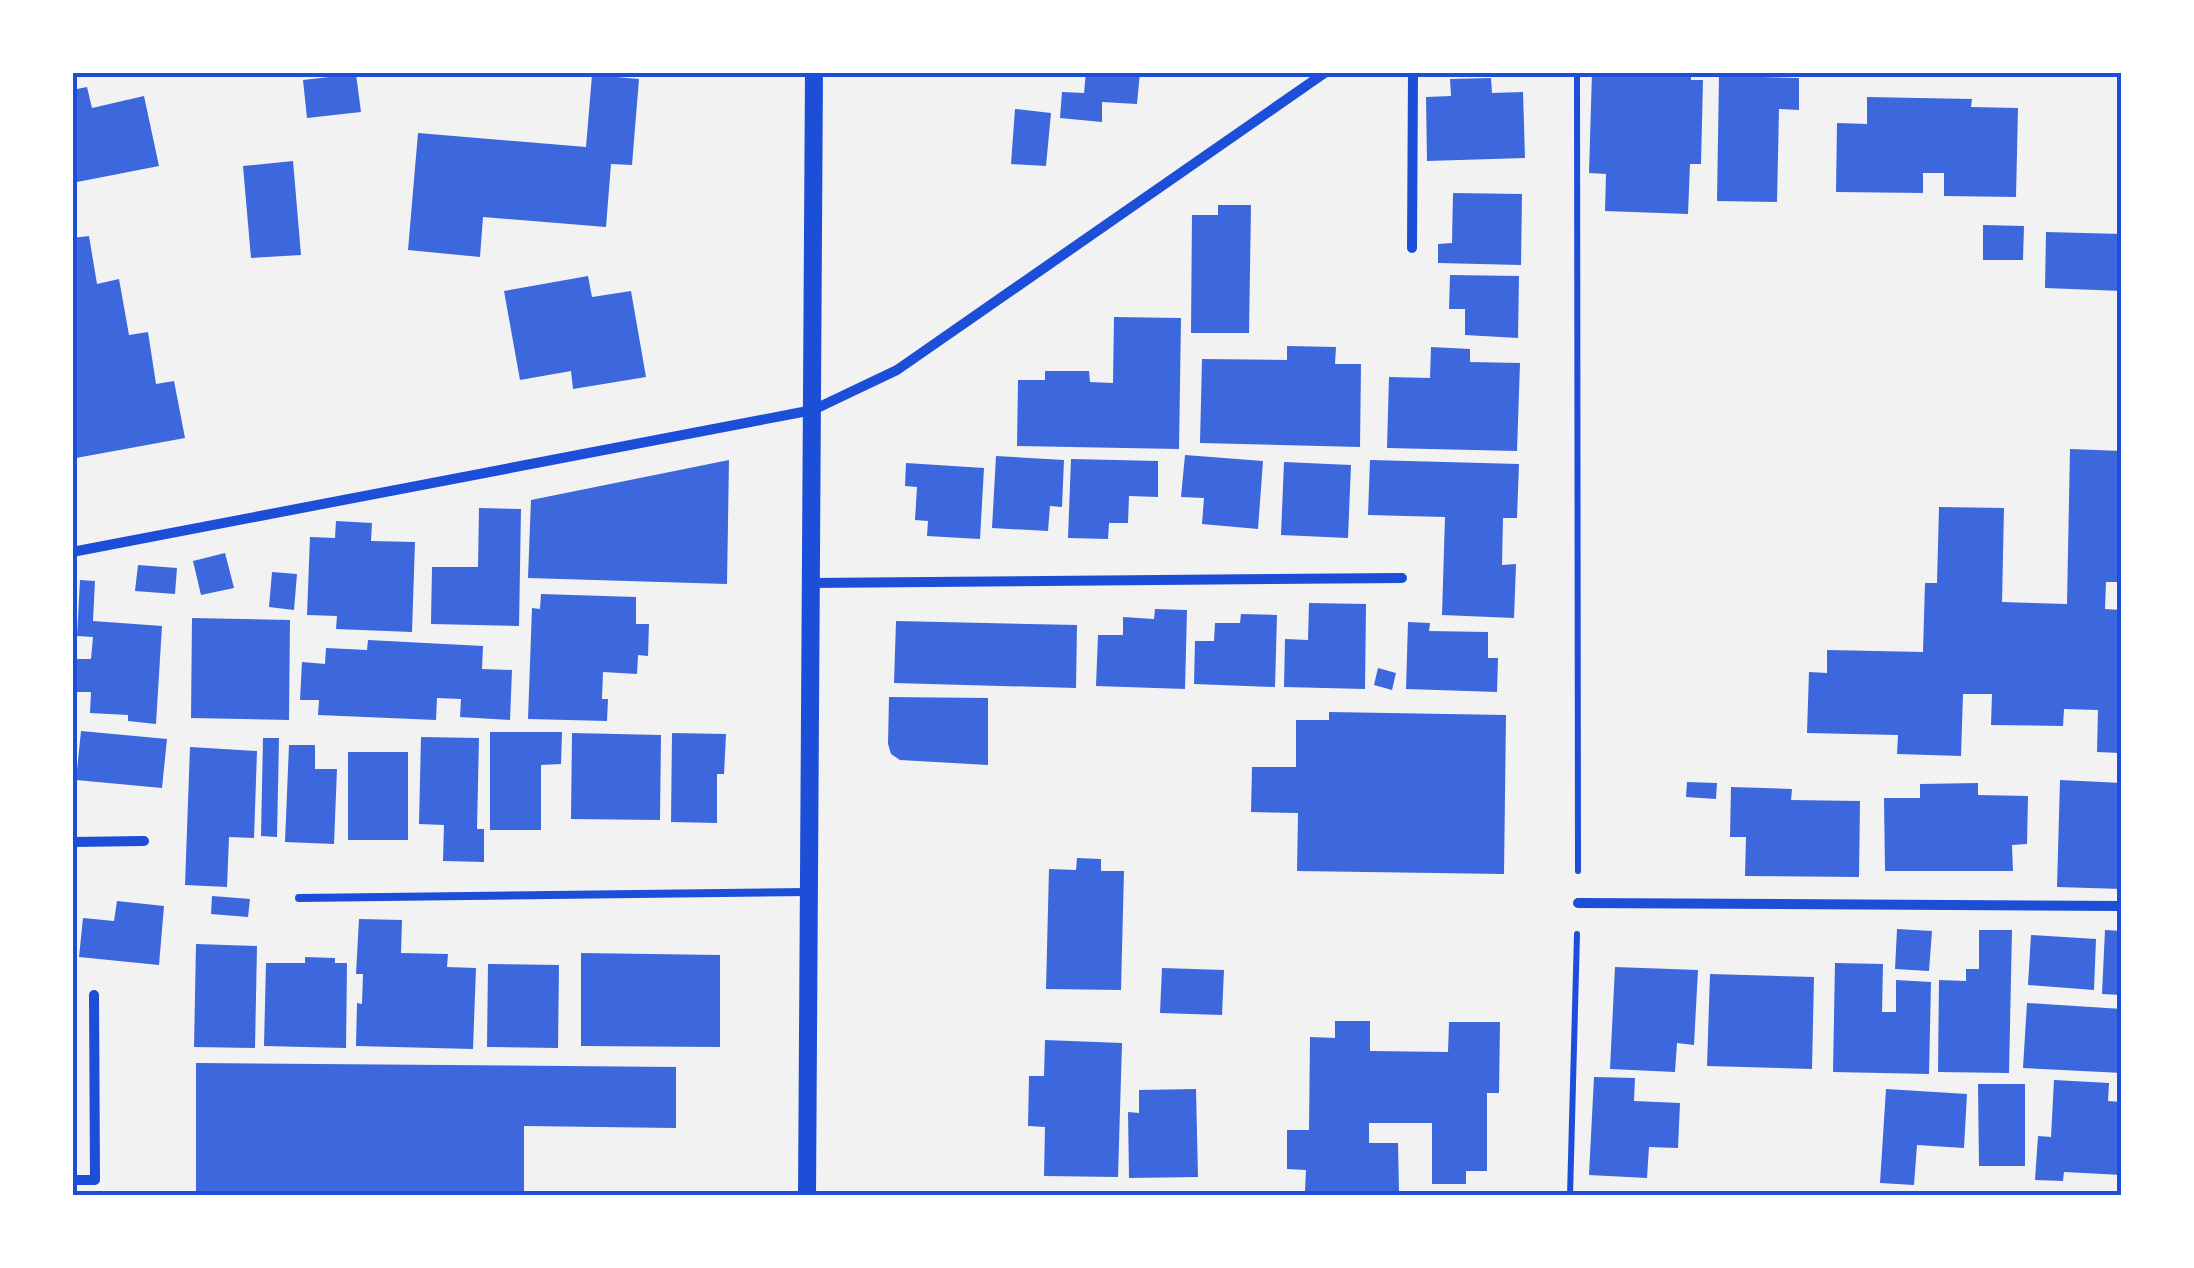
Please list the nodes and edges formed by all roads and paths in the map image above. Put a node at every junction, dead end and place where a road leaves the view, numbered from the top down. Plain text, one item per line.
1 (814, 72) edge
2 (1326, 72) edge
3 (1414, 72) edge
4 (1576, 72) edge
5 (1412, 248) dead end
6 (813, 410) junction
7 (72, 552) edge
8 (1402, 578) dead end
9 (810, 583) junction
10 (144, 841) dead end
11 (72, 842) edge
12 (808, 892) junction
13 (299, 898) dead end
14 (1578, 903) junction
15 (2122, 906) edge
16 (94, 994) dead end
17 (72, 1180) edge
18 (807, 1196) edge
19 (1570, 1196) edge

1 - 6 street
2 - 6 street
3 - 5 street
4 - 14 path
6 - 7 street
6 - 9 street
8 - 9 street
9 - 12 street
10 - 11 street
12 - 13 lane
12 - 18 street
14 - 15 street
14 - 19 path
16 - 17 street

